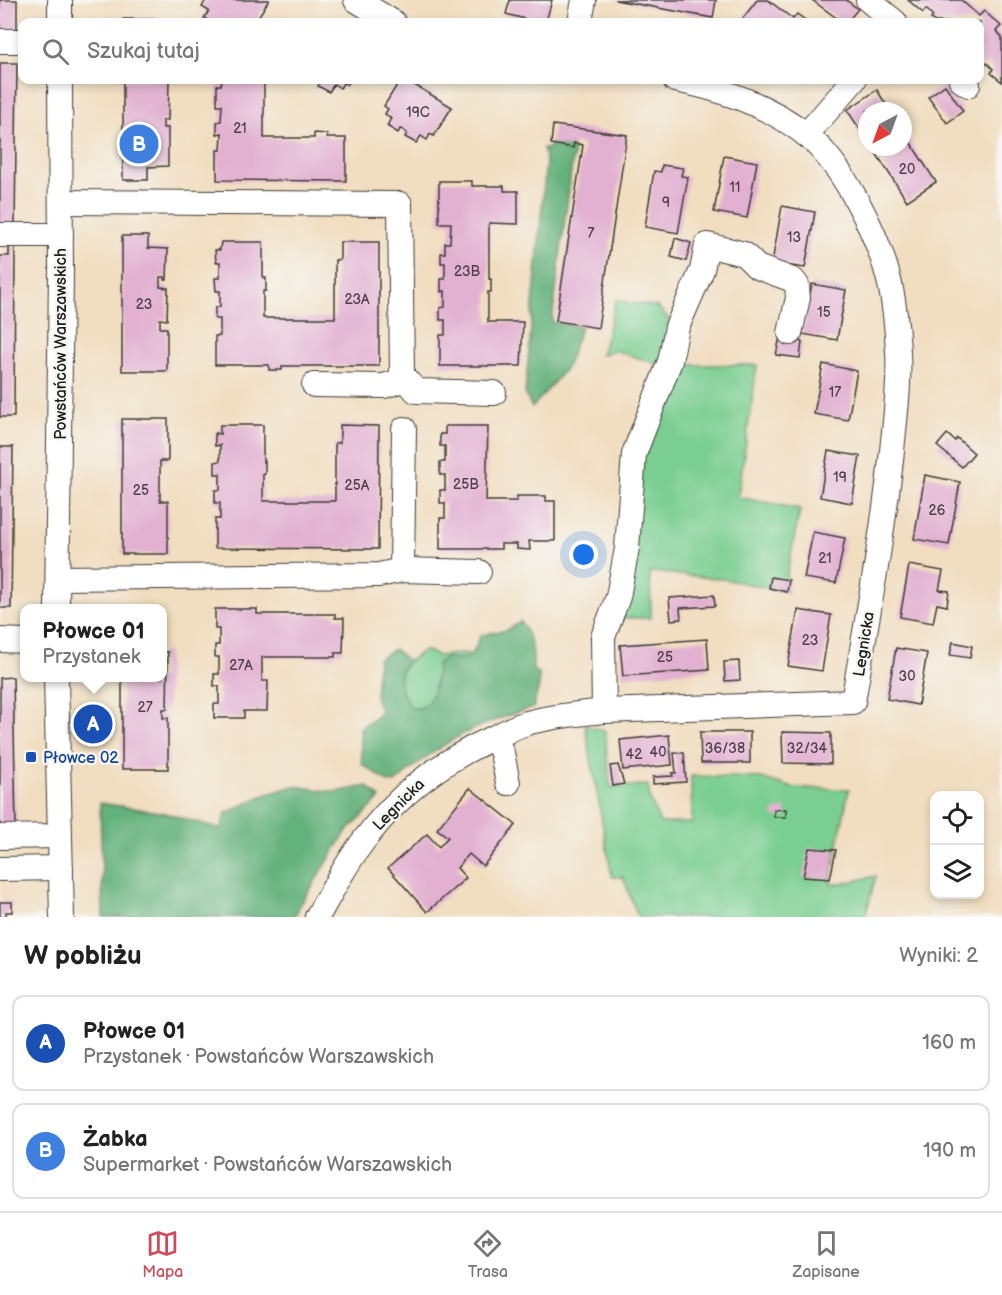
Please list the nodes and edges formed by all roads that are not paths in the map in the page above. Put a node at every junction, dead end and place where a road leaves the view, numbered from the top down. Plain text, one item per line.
1 (60, 0) edge
2 (356, 0) edge
3 (584, 0) edge
4 (868, 0) edge
5 (60, 18) edge
6 (386, 18) edge
7 (581, 18) edge
8 (889, 18) edge
9 (0, 41) edge
10 (18, 41) edge
11 (60, 84) edge
12 (697, 84) edge
13 (851, 84) edge
14 (806, 135) junction
15 (61, 202) junction
16 (61, 235) junction
17 (0, 236) edge
18 (790, 333) dead end
19 (402, 375) junction
20 (314, 385) dead end
21 (494, 393) dead end
22 (404, 429) dead end
23 (402, 570) junction
24 (479, 572) dead end
25 (58, 578) junction
26 (57, 604) edge
27 (0, 640) edge
28 (20, 641) edge
29 (56, 682) edge
30 (604, 711) junction
31 (495, 737) junction
32 (508, 783) dead end
33 (59, 836) junction
34 (0, 837) edge
35 (61, 868) junction
36 (0, 869) edge
37 (62, 917) edge
38 (318, 917) edge

1 - 5 street
2 - 6 street
3 - 7 street
4 - 8 street
9 - 10 street
11 - 15 street, Powstańców Warszawskich
12 - 14 street, Legnicka
13 - 14 street
14 - 30 street, Legnicka
15 - 16 street, Powstańców Warszawskich
15 - 19 street
16 - 17 street
16 - 25 street, Powstańców Warszawskich
18 - 30 street
19 - 20 street
19 - 21 street
22 - 23 street
23 - 24 street
23 - 25 street
25 - 26 street, Powstańców Warszawskich
27 - 28 street
29 - 33 street
30 - 31 street, Legnicka
31 - 32 street
31 - 38 street, Legnicka
33 - 34 street
33 - 35 street
35 - 36 street
35 - 37 street

